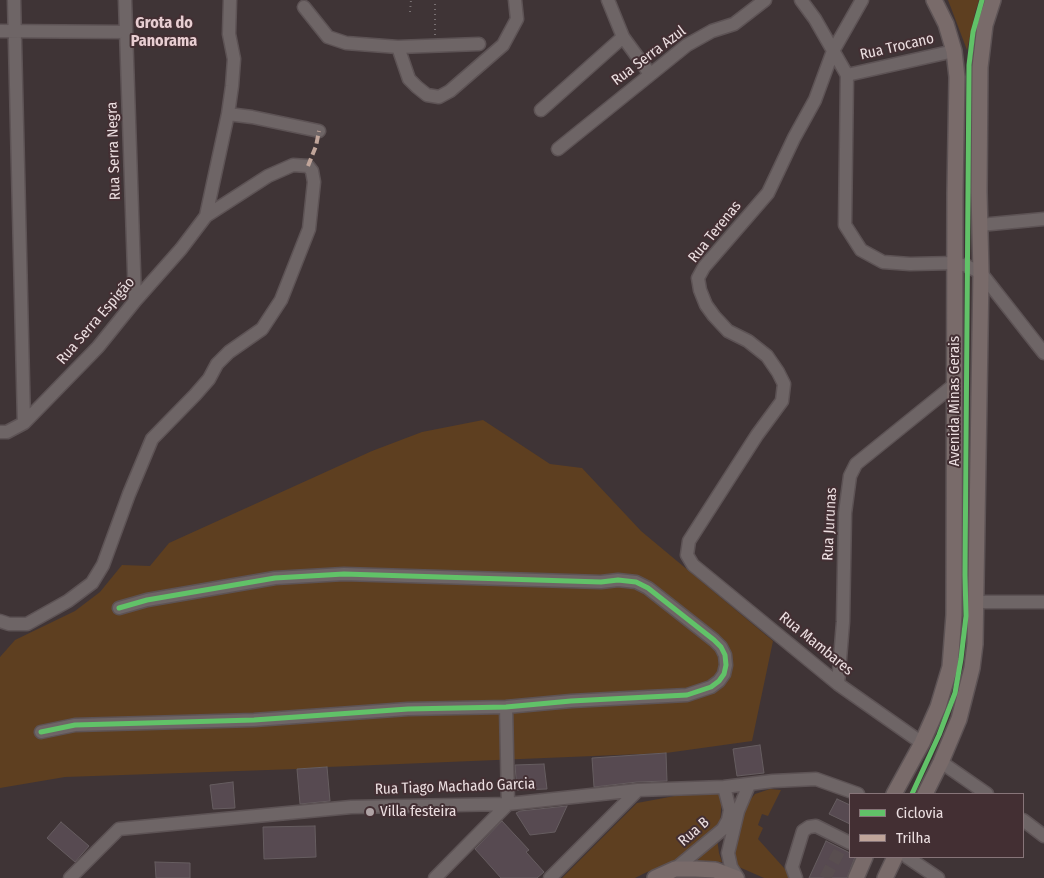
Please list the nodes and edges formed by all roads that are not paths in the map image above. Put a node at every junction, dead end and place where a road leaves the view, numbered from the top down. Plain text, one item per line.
1 (14, 0) edge
2 (125, 0) edge
3 (230, 0) edge
4 (515, 0) edge
5 (608, 0) edge
6 (765, 0) edge
7 (801, 0) edge
8 (862, 0) edge
9 (934, 0) edge
10 (993, 0) edge
11 (304, 6) dead end
12 (0, 31) edge
13 (14, 31) junction
14 (126, 32) junction
15 (623, 37) junction
16 (480, 44) dead end
17 (398, 47) junction
18 (833, 51) junction
19 (954, 51) junction
20 (650, 74) junction
21 (847, 75) junction
22 (542, 110) dead end
23 (228, 114) junction
24 (319, 131) dead end
25 (558, 149) dead end
26 (206, 216) junction
27 (1044, 218) edge
28 (980, 225) junction
29 (955, 263) junction
30 (981, 273) junction
31 (136, 301) junction
32 (1044, 353) edge
33 (955, 384) junction
34 (24, 423) junction
35 (0, 432) edge
36 (693, 565) joint
37 (976, 602) junction
38 (1044, 602) edge
39 (119, 608) dead end
40 (0, 621) edge
41 (838, 684) junction
42 (506, 707) junction
43 (41, 732) dead end
44 (922, 743) junction
45 (941, 762) junction
46 (749, 784) junction
47 (724, 787) junction
48 (638, 790) junction
49 (855, 793) edge
50 (895, 793) edge
51 (926, 793) edge
52 (986, 793) edge
53 (508, 804) junction
54 (1024, 821) edge
55 (1044, 836) edge
56 (846, 844) edge
57 (865, 858) edge
58 (895, 858) edge
59 (909, 858) edge
60 (675, 869) junction
61 (70, 878) edge
62 (435, 878) edge
63 (550, 878) edge
64 (655, 878) edge
65 (737, 878) edge
66 (796, 878) edge
67 (856, 878) edge
68 (885, 878) edge
69 (938, 878) edge

1 - 13 street
2 - 14 street, Rua Serra Negra
3 - 23 street
4 - 17 street
5 - 15 street
6 - 20 street, Rua Serra Azul
7 - 18 street
8 - 18 street, Rua Terenas
9 - 19 main road, Avenida Minas Gerais
10 - 28 main road, Avenida Minas Gerais
11 - 17 street
12 - 13 street
13 - 14 street
13 - 34 street
14 - 31 street, Rua Serra Negra
15 - 20 street
15 - 22 street
16 - 17 street
18 - 21 street
18 - 36 street, Rua Terenas
19 - 21 street, Rua Trocano
19 - 29 main road, Avenida Minas Gerais
20 - 25 street, Rua Serra Azul
21 - 29 street
23 - 24 street
23 - 26 street
26 - 31 street, Rua Serra Espigão
26 - 40 street
27 - 28 street
28 - 30 main road, Avenida Minas Gerais
29 - 30 street
29 - 33 main road, Avenida Minas Gerais
30 - 32 street
30 - 37 main road, Avenida Minas Gerais
31 - 34 street, Rua Serra Espigão
33 - 41 street, Rua Jurunas
33 - 44 main road, Avenida Minas Gerais
34 - 35 street, Rua Serra Espigão
36 - 41 street, Rua Mambares
37 - 38 street
37 - 45 main road, Avenida Minas Gerais
39 - 42 street
41 - 44 street, Rua Mambares
42 - 43 street
42 - 53 street
44 - 50 main road, Avenida Minas Gerais
45 - 51 main road, Avenida Minas Gerais
45 - 52 street
46 - 47 street, Rua Tiago Machado Garcia
46 - 49 street, Rua Tiago Machado Garcia
46 - 65 street, Rua B
47 - 48 street, Rua Tiago Machado Garcia
47 - 60 street, Rua B
48 - 53 street, Rua Tiago Machado Garcia
48 - 63 street
53 - 61 street, Rua Tiago Machado Garcia
53 - 62 street
54 - 55 street
56 - 66 street
57 - 67 main road
58 - 68 main road
59 - 69 street
60 - 64 main road
60 - 65 main road

